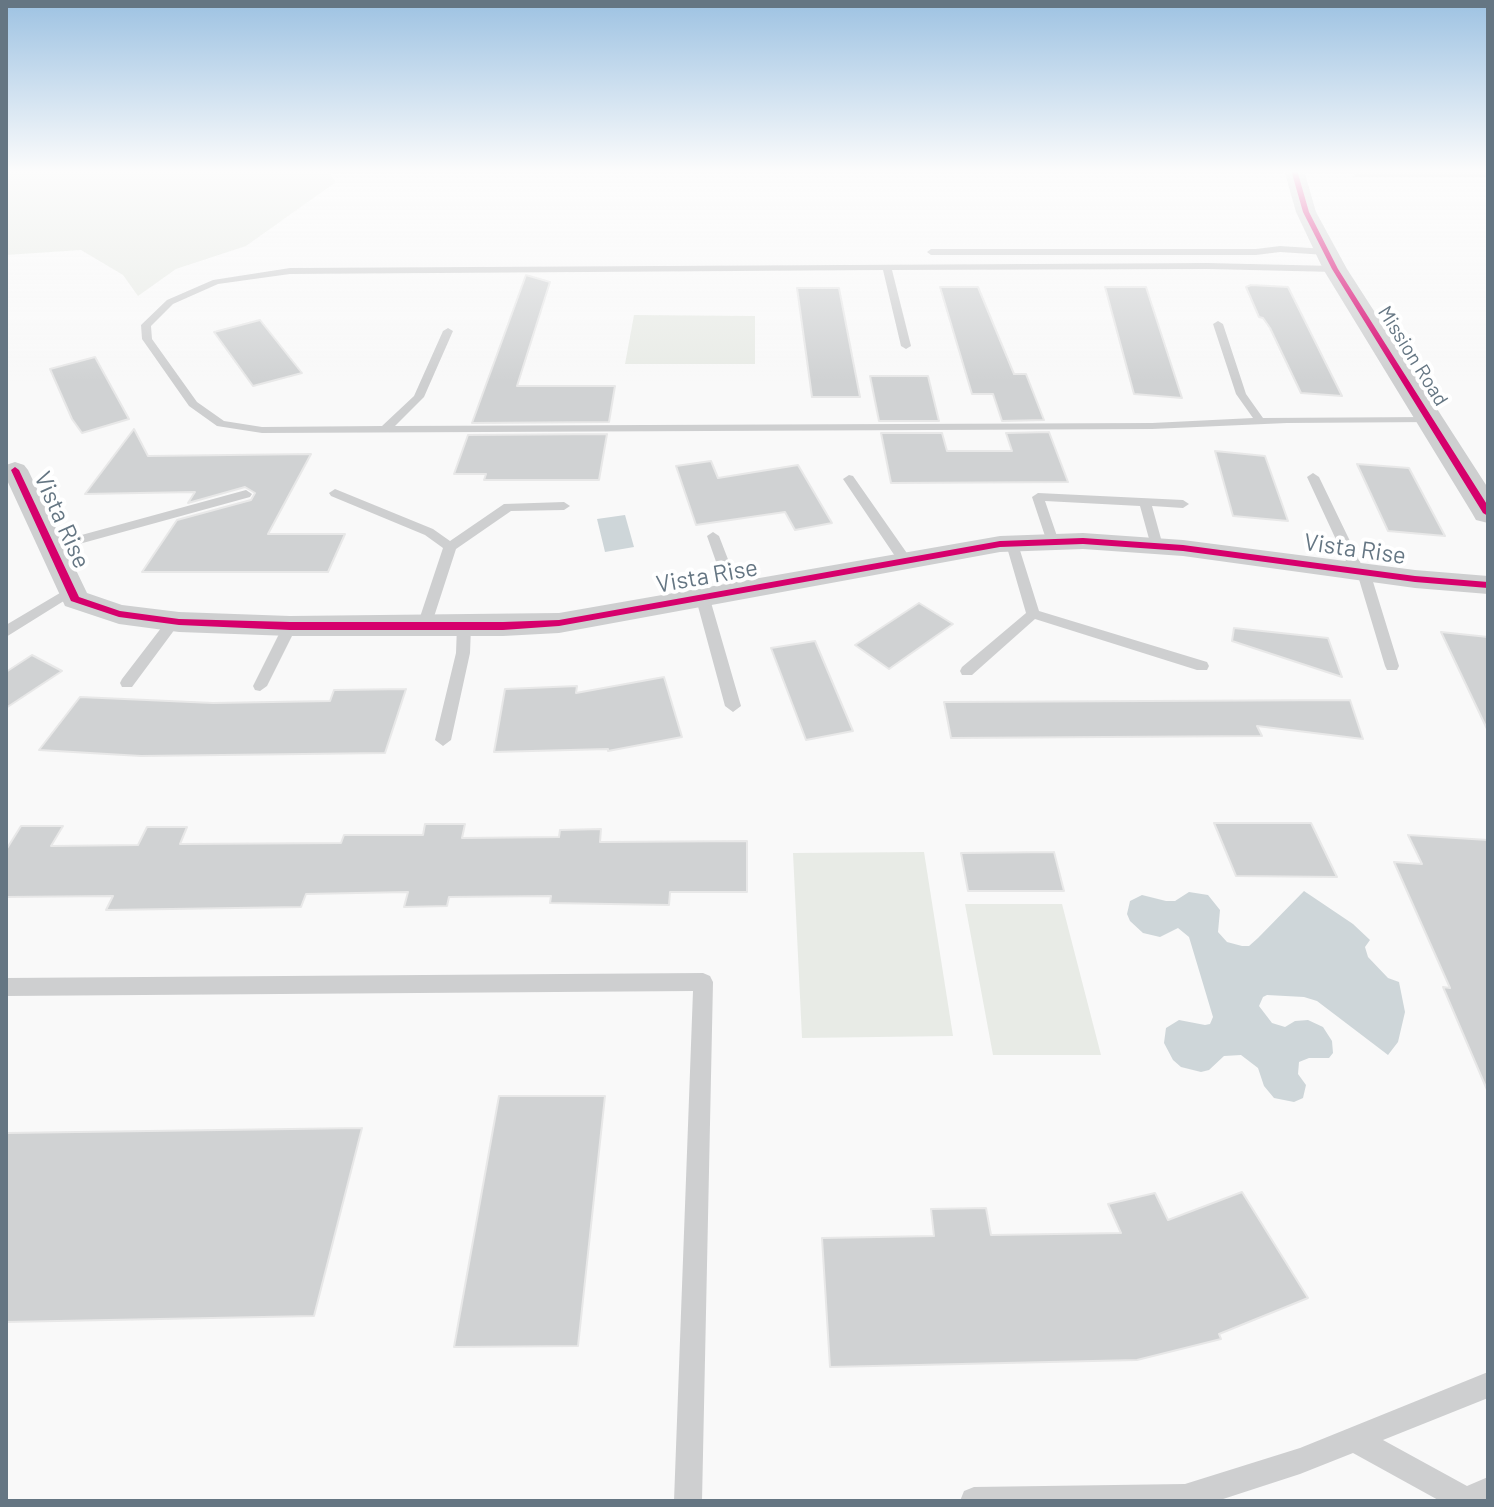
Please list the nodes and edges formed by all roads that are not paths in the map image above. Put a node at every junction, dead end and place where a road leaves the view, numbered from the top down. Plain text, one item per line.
1 (1320, 240) edge
2 (931, 252) dead end
3 (1330, 261) junction
4 (887, 268) junction
5 (1218, 324) dead end
6 (448, 331) dead end
7 (906, 346) dead end
8 (1429, 420) junction
9 (1260, 421) junction
10 (385, 429) junction
11 (15, 470) dead end
12 (1313, 477) dead end
13 (849, 479) dead end
14 (335, 493) dead end
15 (246, 494) dead end
16 (1145, 502) junction
17 (1183, 504) dead end
18 (564, 506) dead end
19 (1488, 513) edge
20 (713, 536) dead end
21 (1053, 542) junction
22 (1012, 544) junction
23 (1157, 546) junction
24 (450, 547) junction
25 (50, 548) junction
26 (906, 562) junction
27 (1360, 572) junction
28 (1488, 585) edge
29 (70, 591) junction
30 (734, 593) junction
31 (703, 599) junction
32 (1033, 614) junction
33 (173, 622) junction
34 (290, 626) junction
35 (424, 626) junction
36 (464, 626) junction
37 (6, 632) edge
38 (1202, 666) dead end
39 (1392, 666) dead end
40 (967, 671) dead end
41 (127, 683) dead end
42 (260, 686) dead end
43 (733, 706) dead end
44 (443, 740) dead end
45 (6, 987) edge
46 (1488, 1385) edge
47 (1354, 1439) junction
48 (1488, 1490) edge
49 (688, 1501) edge
50 (974, 1501) edge

1 - 3 street, Mission Road
2 - 3 lane
3 - 4 lane
3 - 8 street, Mission Road
4 - 7 lane
4 - 10 lane
5 - 9 lane
6 - 10 lane
8 - 9 lane
8 - 19 street, Mission Road
9 - 10 lane
11 - 25 street, Vista Rise
12 - 27 lane
13 - 26 lane
14 - 24 lane
15 - 25 lane
16 - 17 lane
16 - 21 lane
16 - 23 lane
18 - 24 lane
20 - 30 lane
21 - 22 street, Vista Rise
21 - 23 street, Vista Rise
22 - 26 street, Vista Rise
22 - 32 lane
23 - 27 street, Vista Rise
24 - 35 lane
25 - 29 street, Vista Rise
26 - 30 street, Vista Rise
27 - 28 street, Vista Rise
27 - 39 lane
29 - 33 street, Vista Rise
29 - 37 lane
30 - 31 street, Vista Rise
31 - 36 street, Vista Rise
31 - 43 lane
32 - 38 lane
32 - 40 lane
33 - 34 street, Vista Rise
33 - 41 lane
34 - 35 street, Vista Rise
34 - 42 lane
35 - 36 street, Vista Rise
36 - 44 lane
45 - 49 lane
46 - 47 lane
47 - 48 lane
47 - 50 lane

